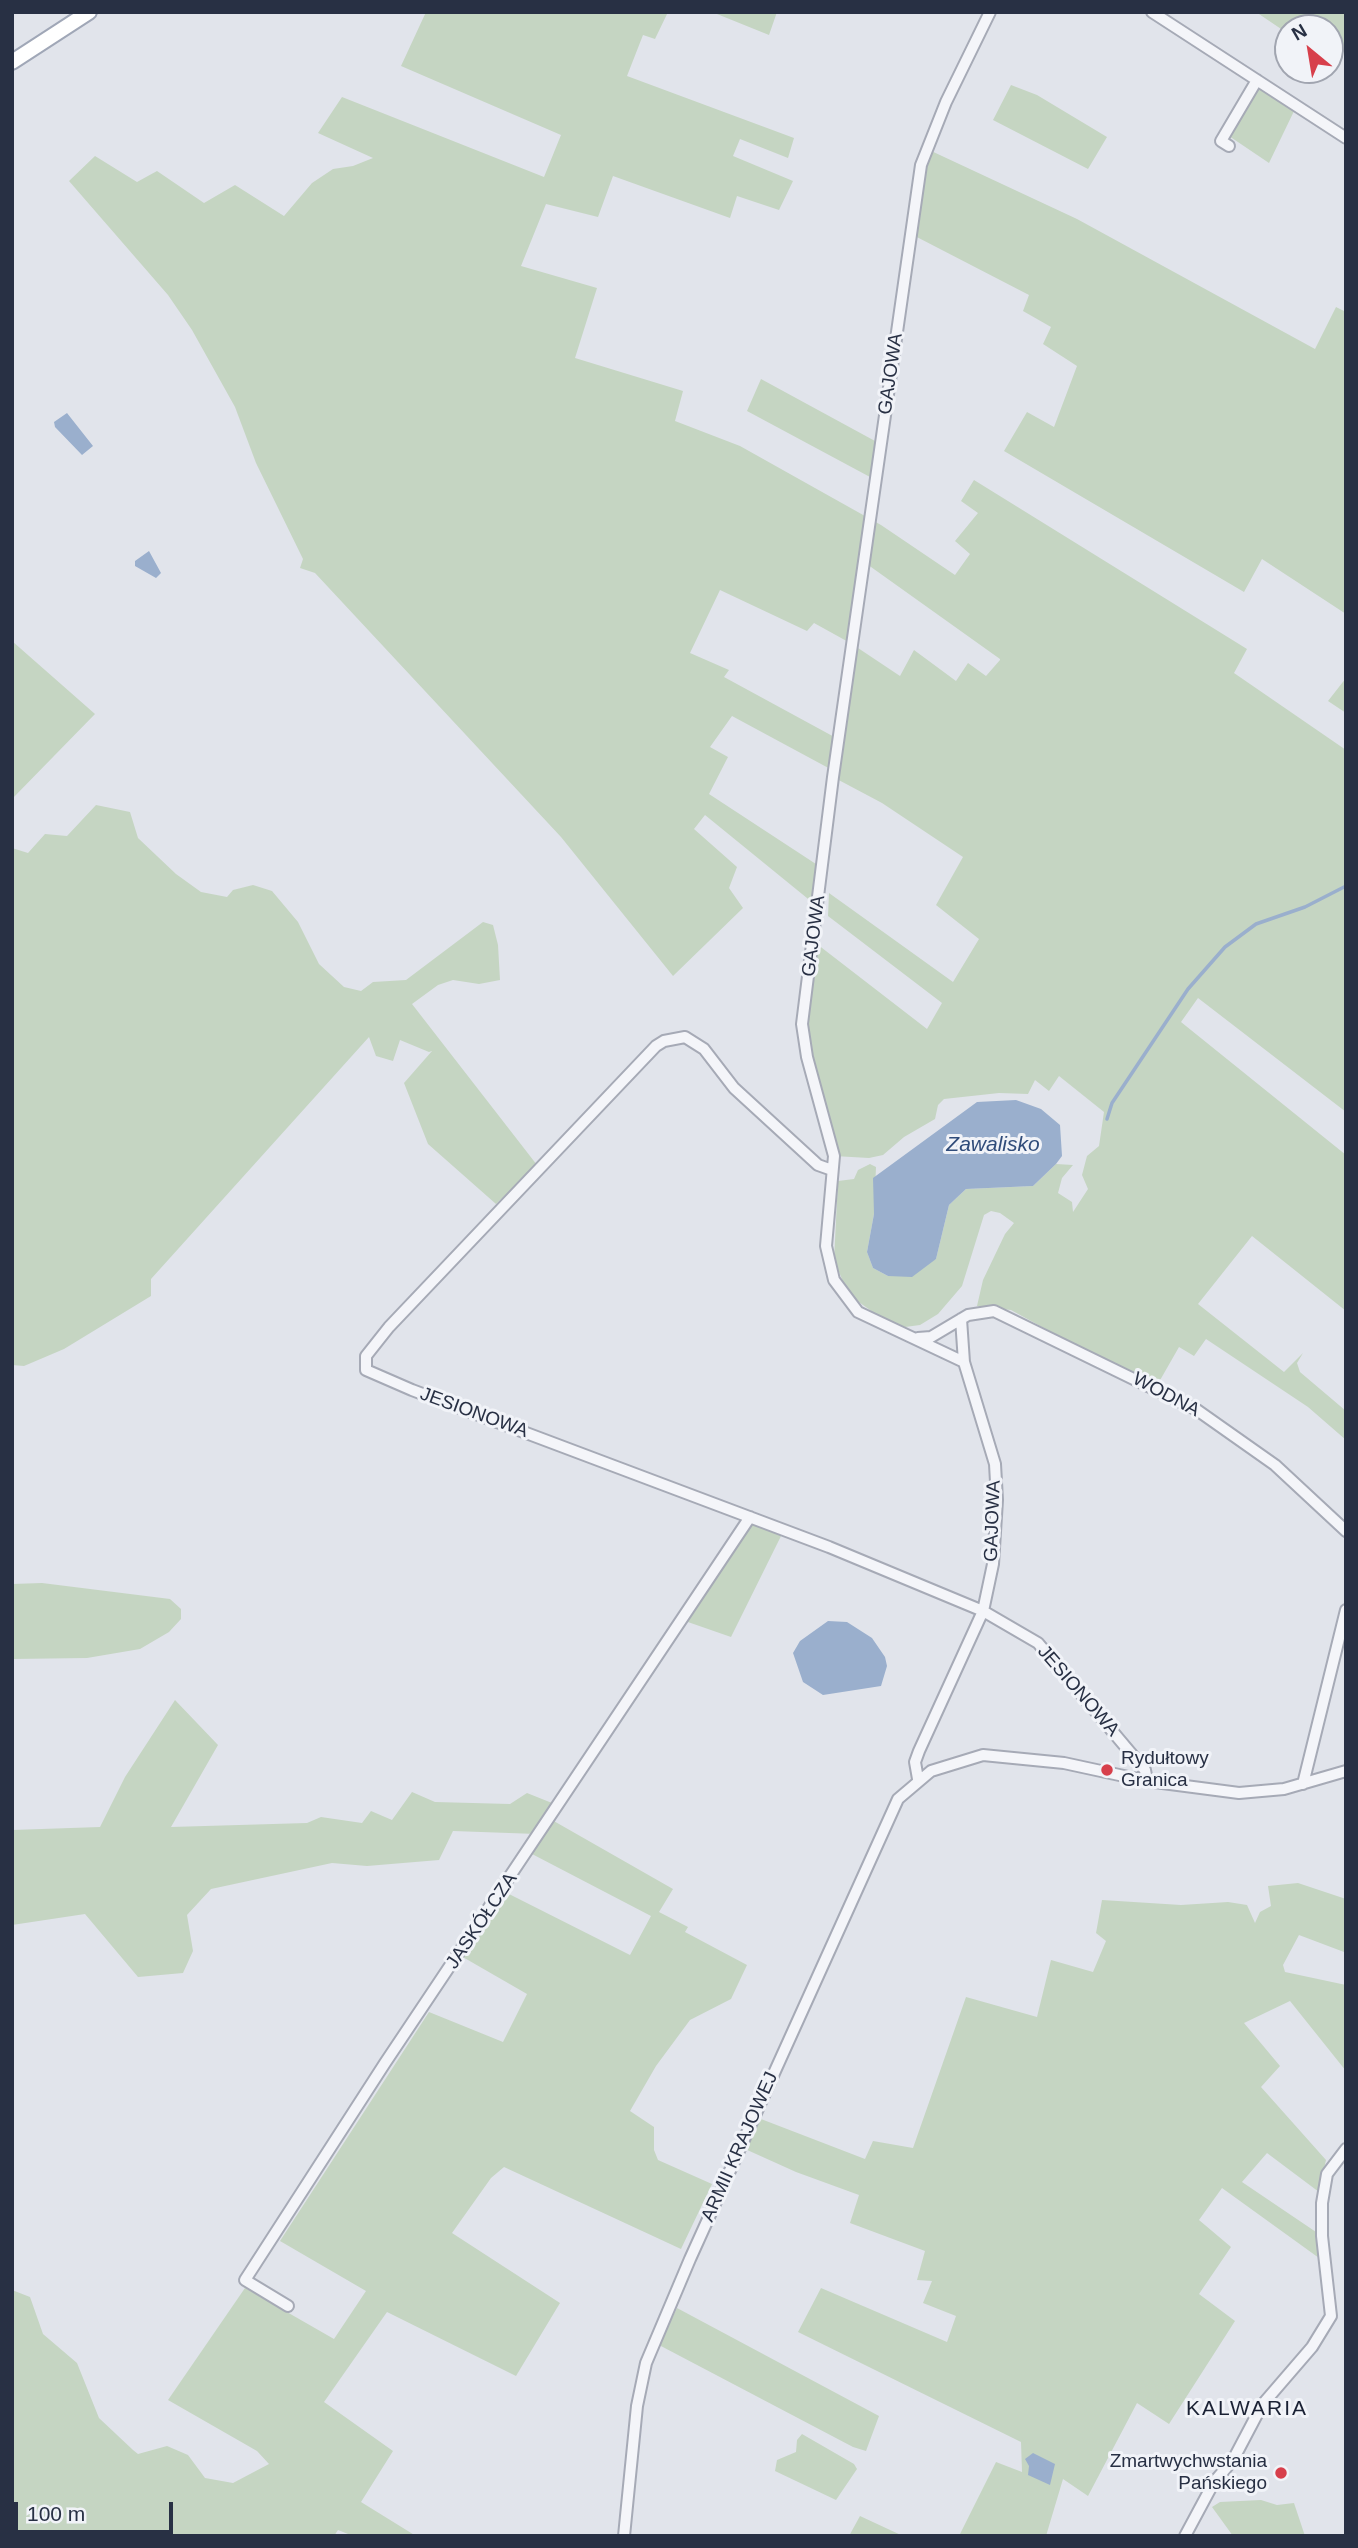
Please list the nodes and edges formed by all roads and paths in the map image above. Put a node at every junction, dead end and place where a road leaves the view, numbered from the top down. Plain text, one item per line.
1 (89, 12) edge
2 (990, 12) edge
3 (1152, 12) edge
4 (12, 62) edge
5 (1257, 80) junction
6 (1346, 138) edge
7 (1229, 146) dead end
8 (832, 1170) junction
9 (961, 1319) junction
10 (915, 1338) junction
11 (964, 1362) junction
12 (749, 1519) junction
13 (1346, 1531) edge
14 (1346, 1609) edge
15 (983, 1611) junction
16 (1346, 1771) edge
17 (918, 1779) junction
18 (1147, 1780) junction
19 (1303, 1784) junction
20 (1346, 2150) edge
21 (288, 2306) dead end
22 (624, 2536) edge
23 (1185, 2536) edge

1 - 4 main road
2 - 8 street, GAJOWA
3 - 5 street
5 - 6 street
5 - 7 street
8 - 10 street, GAJOWA
8 - 12 street, JESIONOWA
9 - 10 street, WODNA
9 - 11 street
9 - 13 street, WODNA
10 - 11 street, GAJOWA
11 - 15 street, GAJOWA
12 - 15 street, JESIONOWA
12 - 21 street, JASKÓŁCZA
14 - 19 street
15 - 17 street, GAJOWA
15 - 18 street, JESIONOWA
16 - 19 street
17 - 18 street
17 - 22 street, ARMII KRAJOWEJ
18 - 19 street
20 - 23 street

